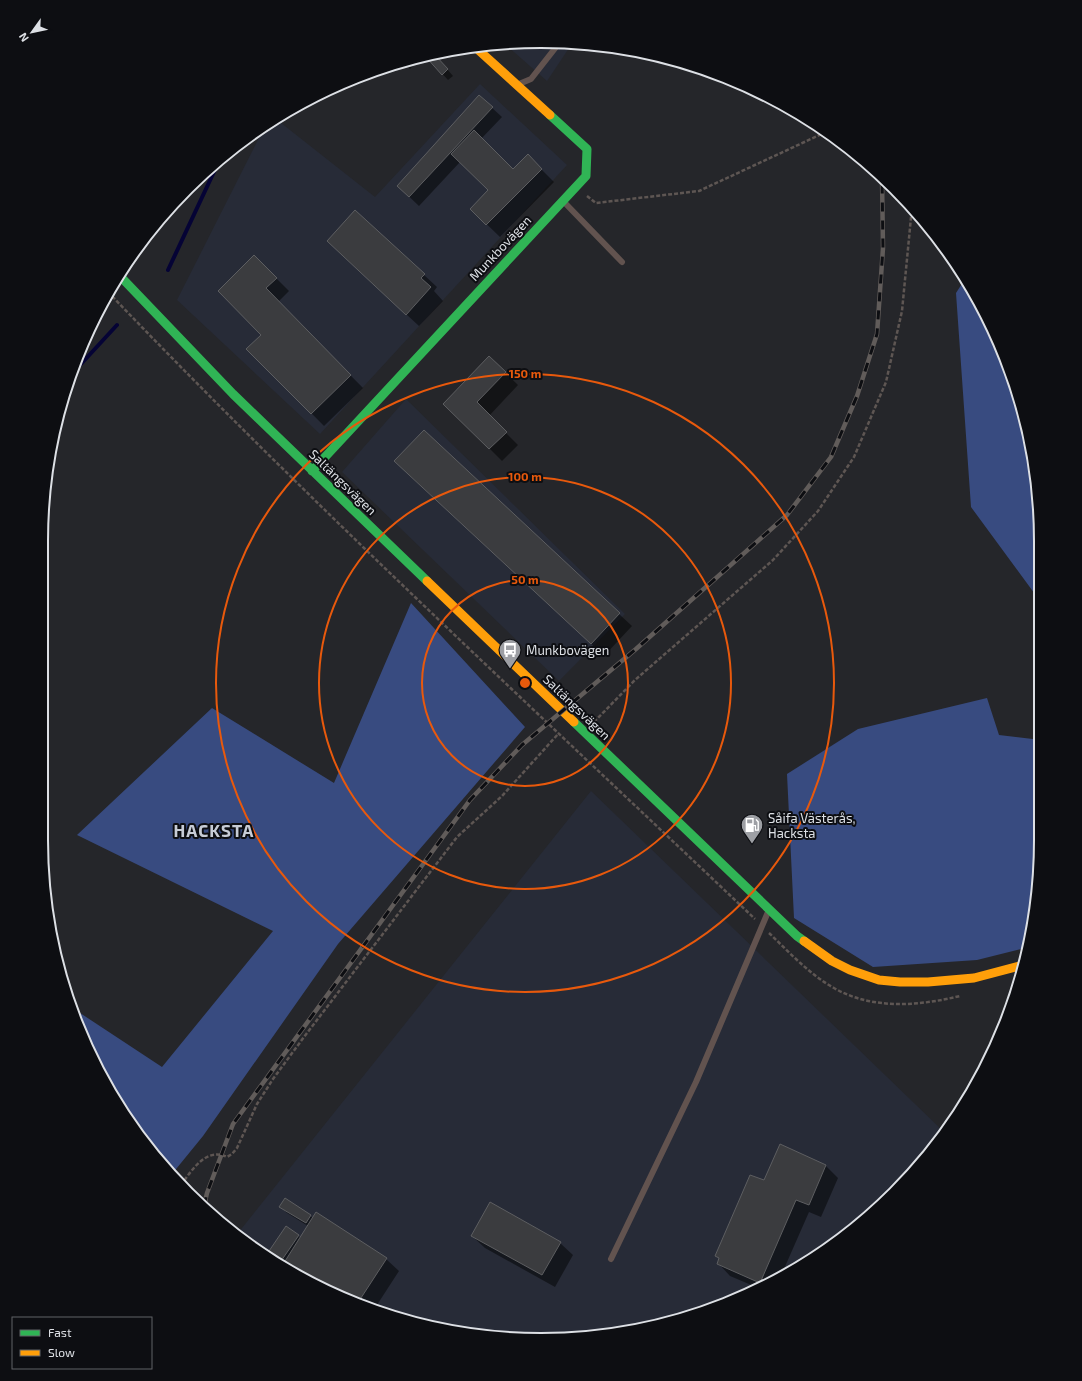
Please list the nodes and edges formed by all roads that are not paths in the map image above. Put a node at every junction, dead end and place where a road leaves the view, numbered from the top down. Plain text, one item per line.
1 (555, 48) edge
2 (480, 52) edge
3 (518, 85) junction
4 (563, 200) junction
5 (622, 262) dead end
6 (123, 280) edge
7 (312, 472) junction
8 (769, 910) junction
9 (1017, 966) edge
10 (611, 1259) dead end

1 - 3 lane
2 - 3 street, Munkbovägen
3 - 4 street, Munkbovägen
4 - 5 lane
4 - 7 street, Munkbovägen
6 - 7 street, Saltängsvägen
7 - 8 street, Saltängsvägen
8 - 9 street, Saltängsvägen
8 - 10 lane

